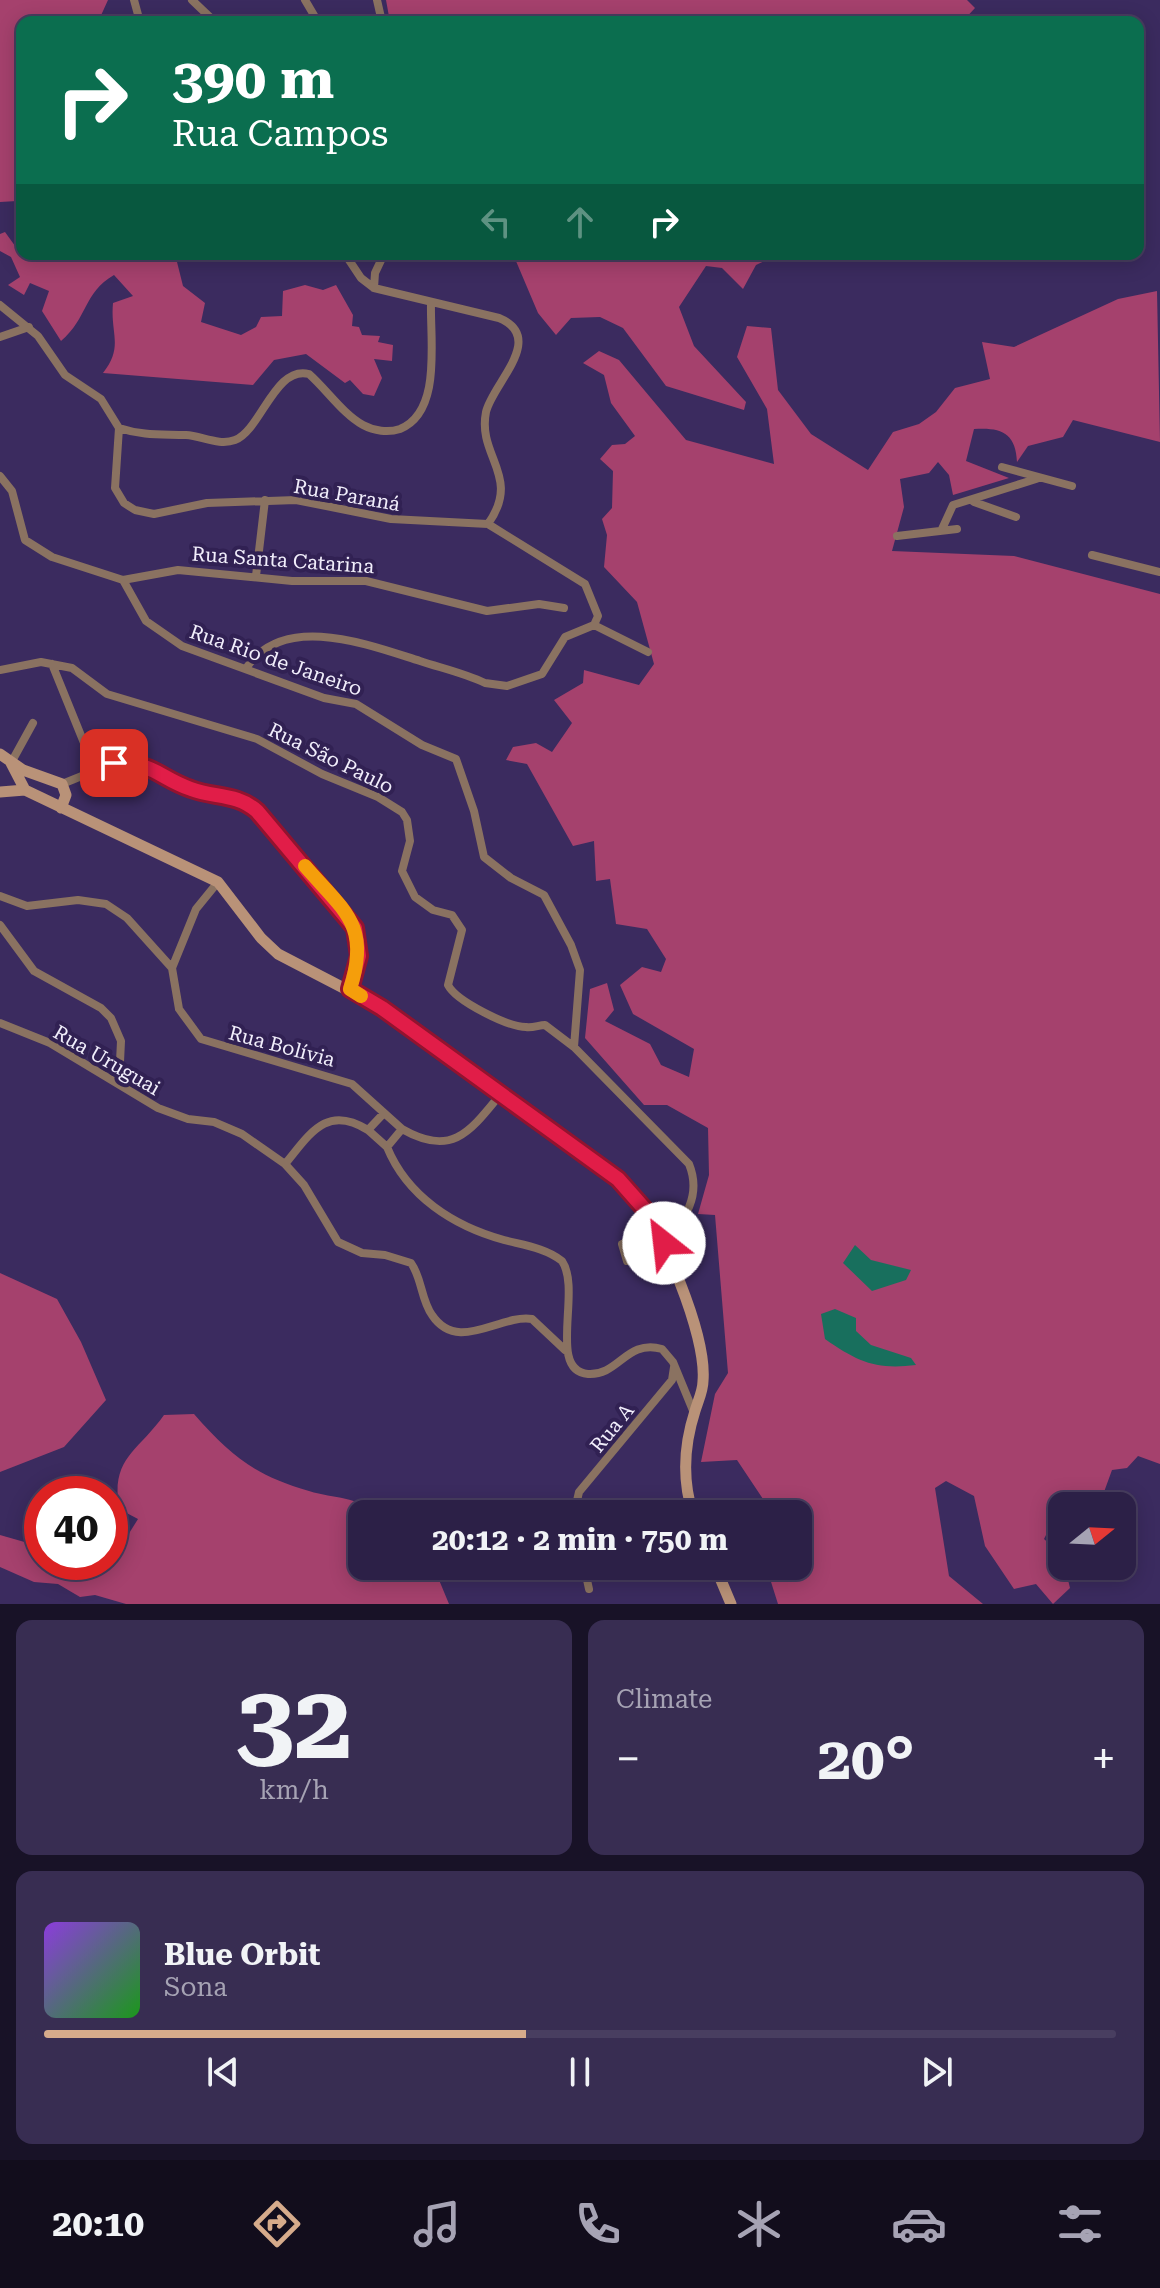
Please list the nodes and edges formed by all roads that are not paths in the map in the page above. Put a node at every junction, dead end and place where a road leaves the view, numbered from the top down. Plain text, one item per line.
1 (192, 0) edge
2 (209, 16) edge
3 (349, 260) edge
4 (381, 260) edge
5 (374, 288) junction
6 (431, 304) junction
7 (0, 305) edge
8 (29, 327) junction
9 (0, 337) edge
10 (119, 428) junction
11 (1002, 467) dead end
12 (0, 476) edge
13 (1036, 479) junction
14 (1072, 486) dead end
15 (265, 500) junction
16 (969, 503) junction
17 (1016, 517) dead end
18 (488, 524) junction
19 (942, 529) junction
20 (957, 529) dead end
21 (897, 536) dead end
22 (1092, 555) dead end
23 (1160, 572) edge
24 (256, 576) junction
25 (123, 580) junction
26 (564, 608) dead end
27 (594, 625) junction
28 (648, 652) dead end
29 (52, 664) junction
30 (247, 667) junction
31 (0, 670) edge
32 (33, 723) dead end
33 (0, 754) edge
34 (11, 763) junction
35 (95, 770) junction
36 (62, 784) junction
37 (25, 790) junction
38 (0, 792) edge
39 (61, 808) junction
40 (218, 882) junction
41 (0, 896) edge
42 (0, 925) edge
43 (172, 968) junction
44 (350, 989) junction
45 (0, 1023) edge
46 (574, 1047) junction
47 (119, 1083) junction
48 (499, 1096) junction
49 (384, 1113) junction
50 (402, 1129) junction
51 (368, 1130) junction
52 (387, 1147) junction
53 (285, 1164) junction
54 (647, 1235) dead end
55 (665, 1247) junction
56 (565, 1350) junction
57 (673, 1362) junction
58 (694, 1413) junction
59 (577, 1500) edge
60 (689, 1500) edge
61 (587, 1580) edge
62 (721, 1580) edge
63 (589, 1589) dead end
64 (731, 1604) edge

1 - 2 street
3 - 5 street
4 - 5 street
5 - 6 street
6 - 10 street
6 - 18 street
7 - 8 street
8 - 9 street
8 - 10 street
10 - 15 street, Rua Paraná
11 - 13 street
12 - 25 street
13 - 14 street
13 - 16 street
15 - 18 street, Rua Paraná
15 - 24 street
16 - 17 street
16 - 19 street
18 - 27 street, Rua Paraná
19 - 20 street
19 - 21 street
22 - 23 street
24 - 25 street, Rua Santa Catarina
24 - 26 street, Rua Santa Catarina
25 - 30 street, Rua Rio de Janeiro
27 - 28 street
27 - 30 street
29 - 31 street, Rua São Paulo
29 - 35 street
29 - 46 street, Rua São Paulo
30 - 46 street, Rua Rio de Janeiro
32 - 34 street
33 - 34 street
34 - 36 street
34 - 37 street
35 - 36 street
35 - 44 street
36 - 39 street
37 - 38 street
37 - 39 street
39 - 40 street
40 - 43 street
40 - 44 street
41 - 43 street
42 - 47 street
43 - 49 street, Rua Bolívia
44 - 48 street
45 - 47 street, Rua Uruguai
46 - 55 street
47 - 53 street, Rua Uruguai
48 - 50 street
48 - 55 street
49 - 50 street, Rua Bolívia
49 - 51 street
50 - 52 street
51 - 52 street
51 - 53 street
52 - 56 street
53 - 56 street, Rua Uruguai
54 - 55 street
55 - 58 street
56 - 57 street
57 - 58 street
57 - 59 street, Rua A
58 - 60 street
61 - 63 street
62 - 64 street

